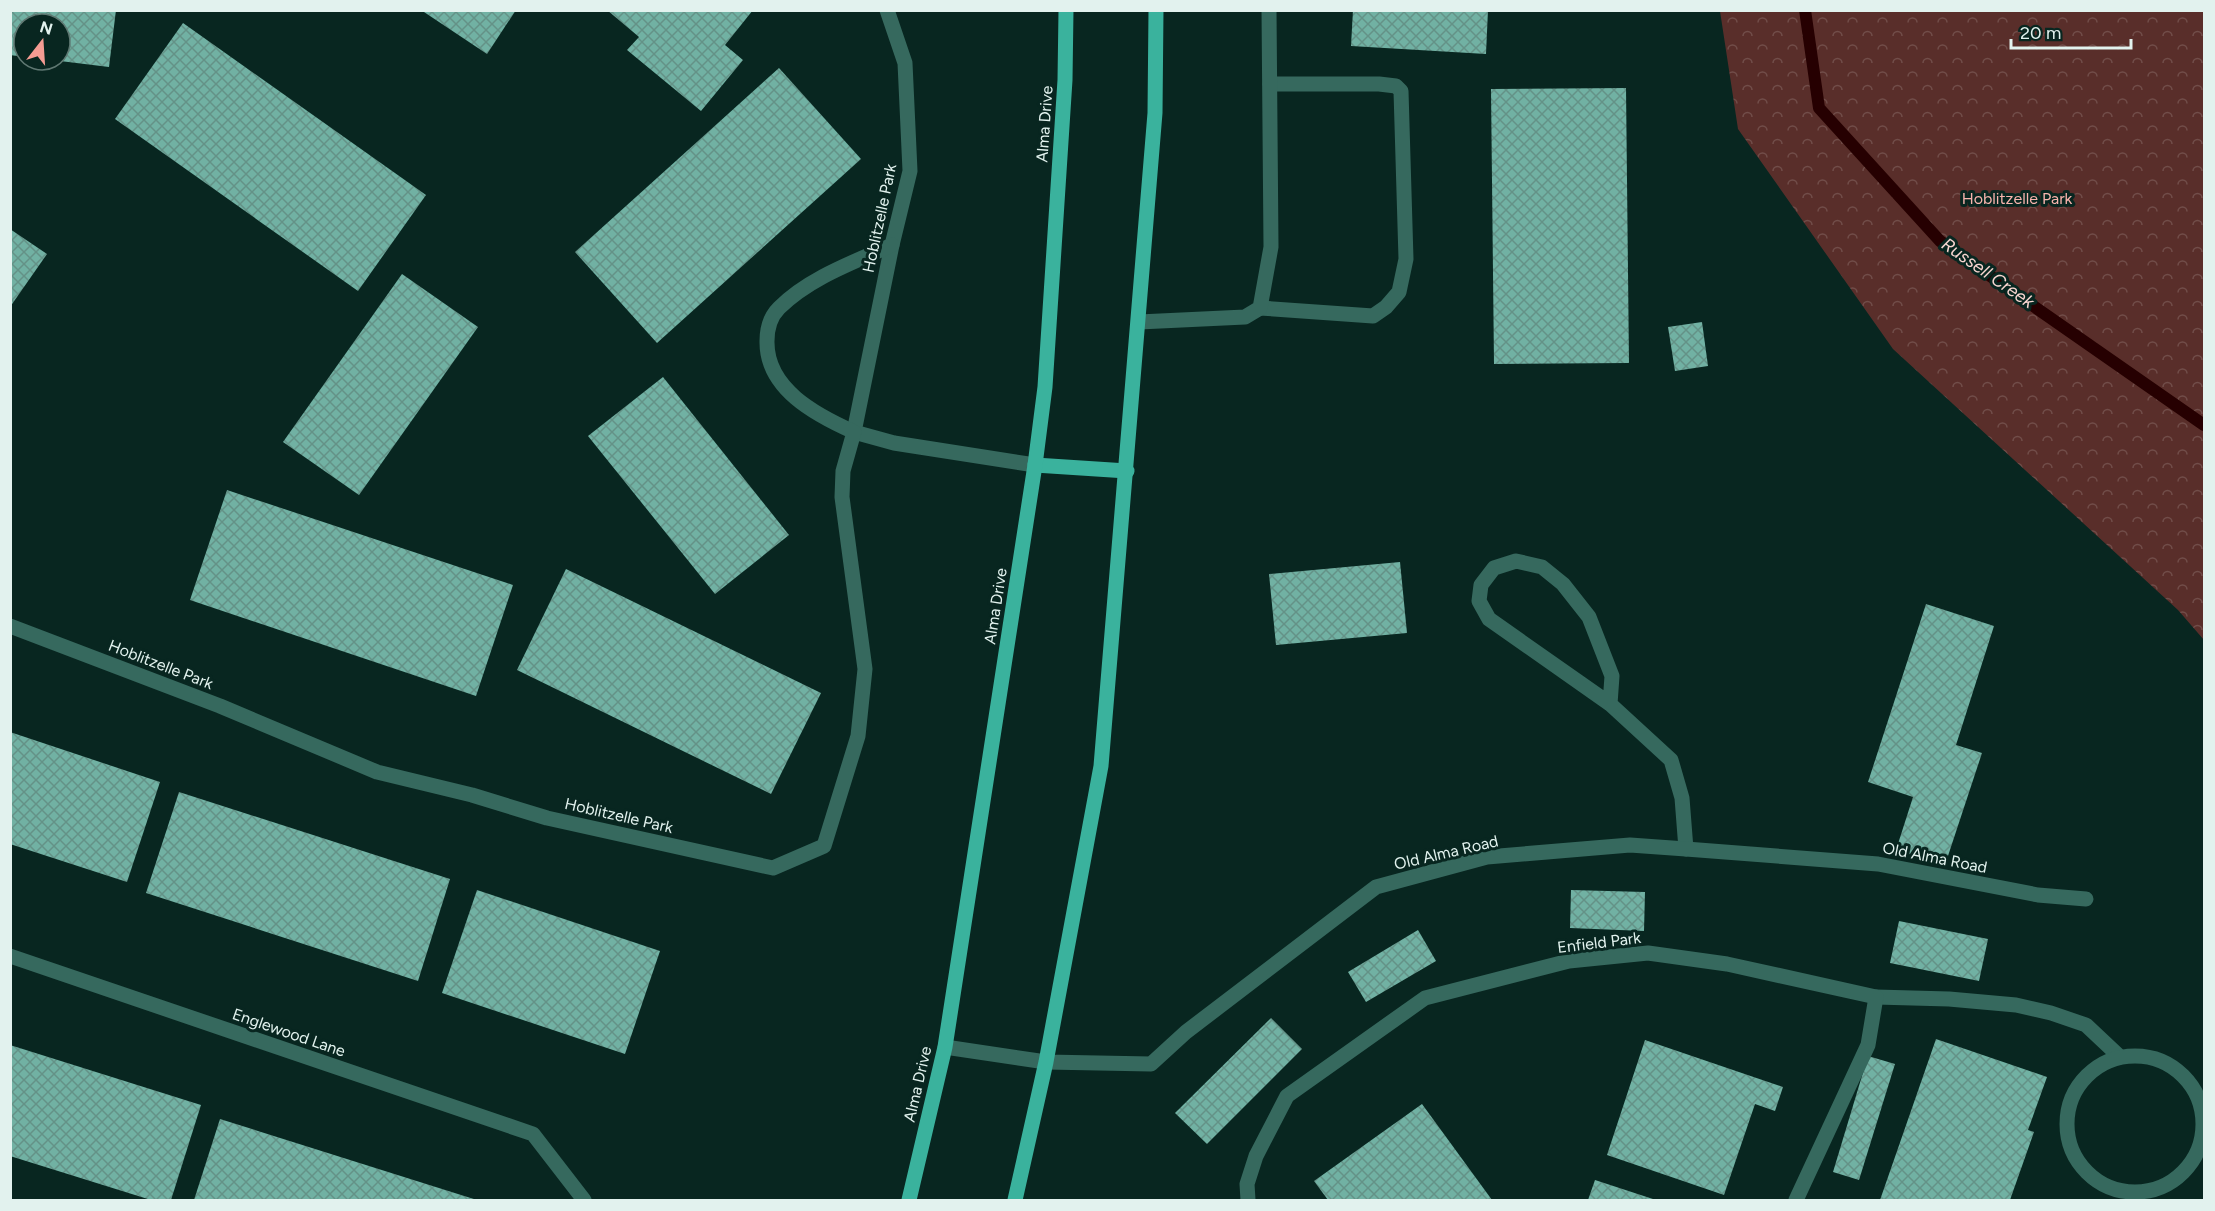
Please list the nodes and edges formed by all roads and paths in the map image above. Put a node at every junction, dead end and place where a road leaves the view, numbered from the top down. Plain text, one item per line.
1 (887, 10) edge
2 (1066, 10) edge
3 (1156, 10) edge
4 (1269, 10) edge
5 (1270, 84) junction
6 (891, 245) junction
7 (1260, 308) junction
8 (1139, 322) junction
9 (854, 432) junction
10 (1035, 465) junction
11 (1127, 471) junction
12 (10, 626) edge
13 (1610, 704) junction
14 (1686, 849) junction
15 (2086, 899) dead end
16 (10, 956) edge
17 (1876, 997) junction
18 (945, 1047) junction
19 (2120, 1057) junction
20 (1046, 1062) junction
21 (584, 1200) edge
22 (909, 1200) edge
23 (1015, 1200) edge
24 (1248, 1200) edge
25 (1796, 1200) edge

1 - 6 street, Hoblitzelle Park
2 - 10 main road, Alma Drive
3 - 8 main road
4 - 5 street
5 - 7 street
5 - 7 street
6 - 9 street, Hoblitzelle Park
6 - 9 street
7 - 8 street
8 - 11 main road
9 - 10 street
9 - 12 street, Hoblitzelle Park
10 - 11 main road
10 - 18 main road, Alma Drive
11 - 20 main road
13 - 13 street
13 - 14 street
14 - 15 street, Old Alma Road
14 - 20 street, Old Alma Road
16 - 21 street, Englewood Lane
17 - 19 street, Enfield Park
17 - 24 street, Enfield Park
17 - 25 street
18 - 20 street, Old Alma Road
18 - 22 main road, Alma Drive
19 - 19 street
20 - 23 main road

